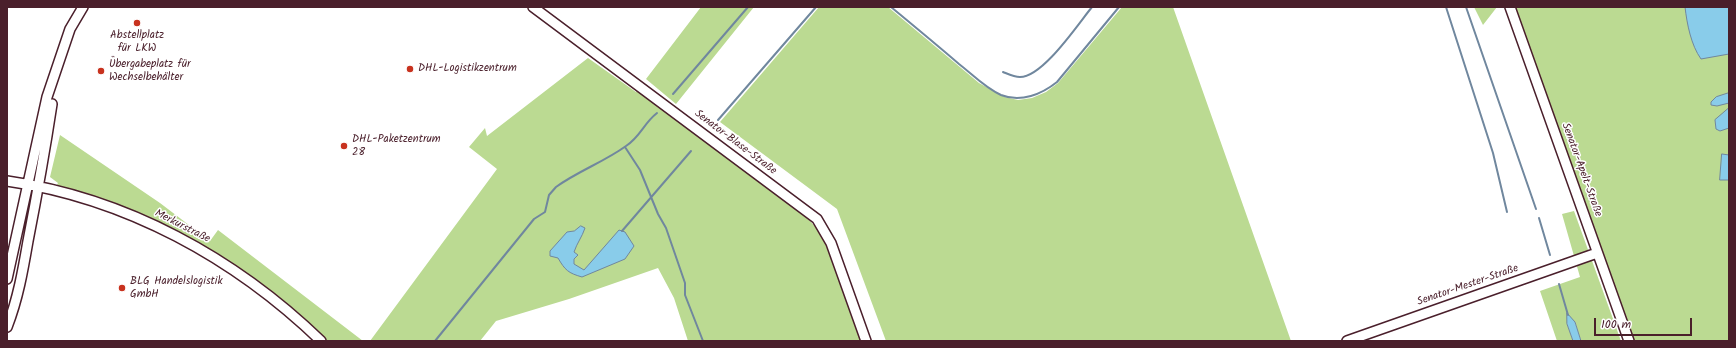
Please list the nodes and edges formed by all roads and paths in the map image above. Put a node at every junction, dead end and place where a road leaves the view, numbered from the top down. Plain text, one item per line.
1 (83, 7) edge
2 (533, 7) edge
3 (1510, 7) edge
4 (59, 57) junction
5 (7, 181) edge
6 (28, 184) junction
7 (39, 187) junction
8 (1597, 253) junction
9 (7, 278) edge
10 (7, 327) edge
11 (321, 341) edge
12 (866, 341) edge
13 (1347, 341) edge
14 (1629, 341) edge

1 - 4 street
2 - 12 street, Senator-Blase-Straße
3 - 8 street, Senator-Apelt-Straße
4 - 6 street
4 - 7 street
5 - 6 street, Merkurstraße
6 - 7 street, Merkurstraße
6 - 9 street
7 - 10 street
7 - 11 street, Merkurstraße
8 - 13 street, Senator-Mester-Straße
8 - 14 street, Senator-Apelt-Straße

